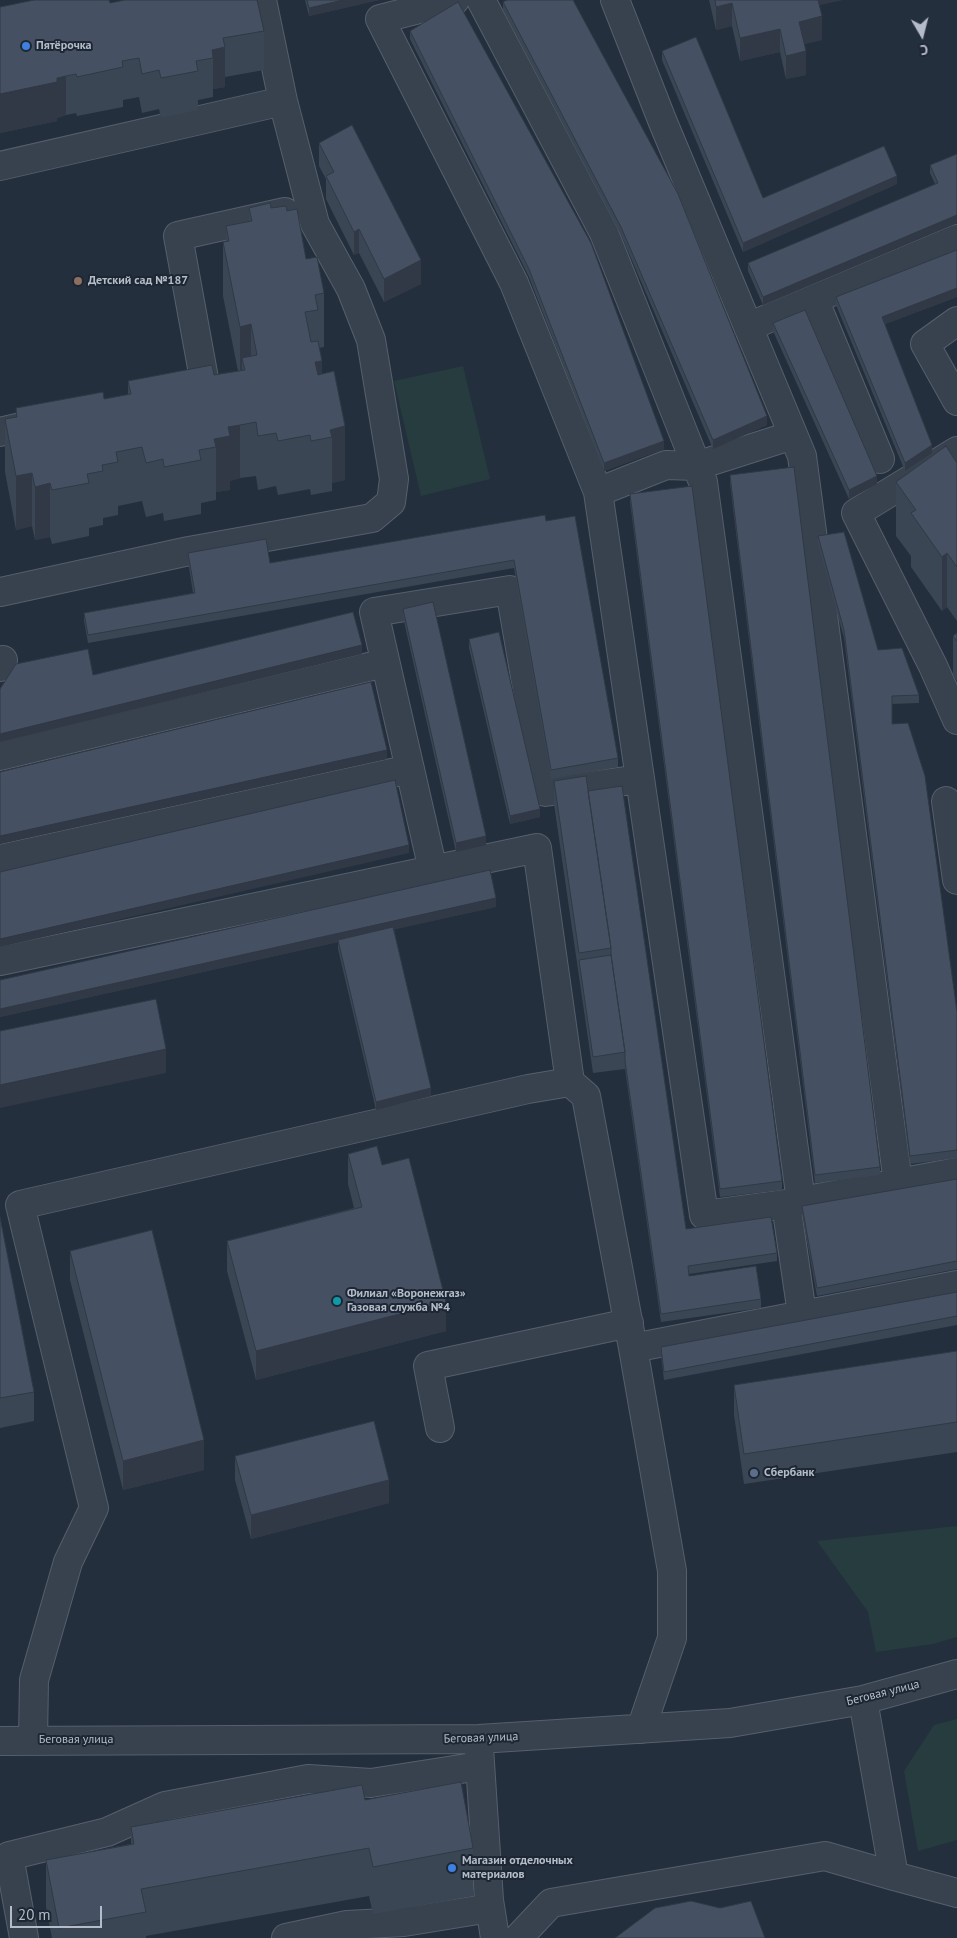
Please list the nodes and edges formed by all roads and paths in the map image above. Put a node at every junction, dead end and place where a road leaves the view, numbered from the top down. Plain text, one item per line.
1 (262, 0) edge
2 (455, 0) edge
3 (481, 0) edge
4 (615, 0) edge
5 (283, 101) junction
6 (0, 166) edge
7 (311, 206) junction
8 (957, 239) edge
9 (814, 299) junction
10 (957, 321) edge
11 (748, 327) junction
12 (158, 395) edge
13 (957, 401) edge
14 (65, 416) edge
15 (0, 432) edge
16 (793, 435) junction
17 (957, 451) edge
18 (880, 460) dead end
19 (696, 466) junction
20 (598, 492) junction
21 (0, 592) edge
22 (385, 663) junction
23 (957, 720) edge
24 (0, 756) edge
25 (410, 769) junction
26 (640, 778) junction
27 (946, 801) dead end
28 (0, 859) edge
29 (433, 870) junction
30 (957, 880) edge
31 (0, 961) edge
32 (570, 1082) junction
33 (957, 1172) edge
34 (898, 1183) junction
35 (794, 1203) junction
36 (957, 1285) edge
37 (802, 1314) junction
38 (631, 1336) junction
39 (440, 1428) dead end
40 (957, 1674) edge
41 (863, 1700) junction
42 (640, 1729) junction
43 (479, 1739) junction
44 (33, 1740) junction
45 (0, 1741) edge
46 (480, 1766) junction
47 (894, 1876) junction
48 (957, 1893) edge
49 (490, 1908) junction
50 (24, 1938) edge
51 (286, 1938) edge
52 (495, 1938) edge
53 (518, 1938) edge

1 - 5 street
2 - 20 street
3 - 19 street
4 - 11 street
5 - 6 street
5 - 7 street
7 - 12 street
7 - 21 street
8 - 9 street
9 - 11 street
9 - 18 street
10 - 13 street
11 - 16 street
14 - 15 street
16 - 19 street
16 - 34 street
17 - 23 street
19 - 20 street
19 - 35 street
20 - 26 street
22 - 24 street
22 - 25 street
22 - 26 street
25 - 28 street
25 - 29 street
26 - 35 street
27 - 30 street
29 - 31 street
29 - 32 street
32 - 38 street
32 - 44 street
33 - 34 street
34 - 35 street
35 - 37 street
36 - 37 street
37 - 38 street
38 - 39 street
38 - 42 street
40 - 41 street, Беговая улица
41 - 42 street, Беговая улица
41 - 47 street
42 - 43 street, Беговая улица
43 - 44 street, Беговая улица
43 - 46 street
44 - 45 street, Беговая улица
46 - 49 street
46 - 50 street
47 - 48 street
47 - 53 street
49 - 51 street
49 - 52 street

